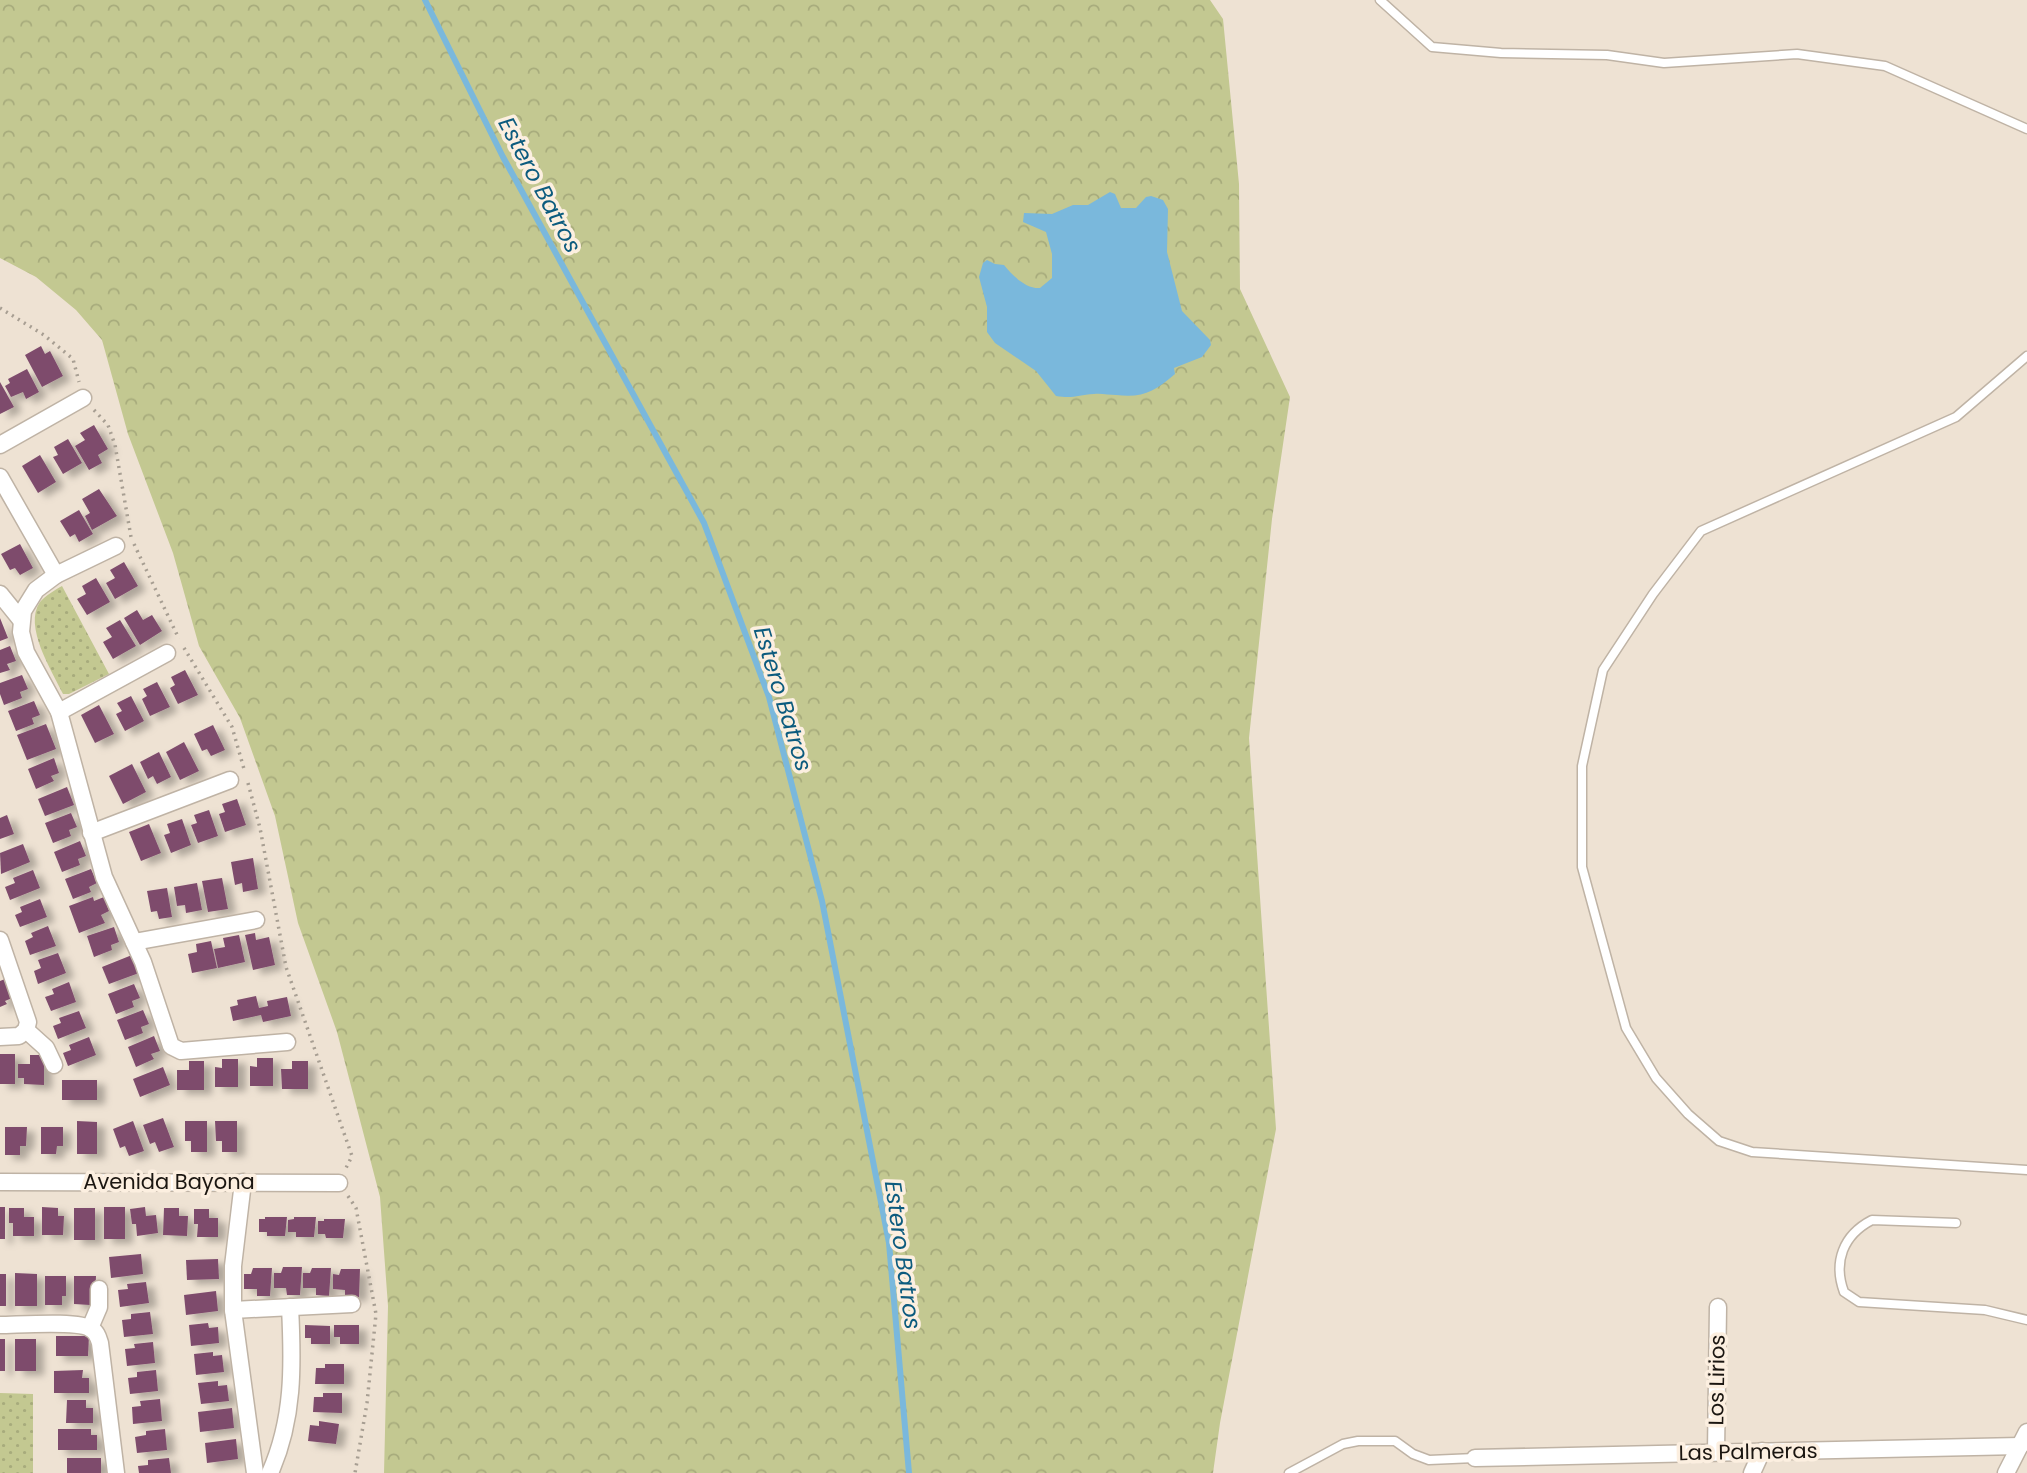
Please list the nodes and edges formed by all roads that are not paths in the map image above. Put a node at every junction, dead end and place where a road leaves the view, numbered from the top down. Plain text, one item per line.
1 (1380, 0) edge
2 (2027, 129) edge
3 (2027, 356) edge
4 (83, 398) road end
5 (0, 445) edge
6 (0, 477) edge
7 (116, 546) dead end
8 (56, 576) junction
9 (0, 594) edge
10 (21, 621) junction
11 (167, 653) dead end
12 (59, 712) junction
13 (230, 780) dead end
14 (91, 832) junction
15 (256, 920) dead end
16 (0, 940) edge
17 (134, 943) junction
18 (26, 1030) junction
19 (0, 1037) edge
20 (287, 1042) dead end
21 (54, 1065) dead end
22 (2027, 1170) edge
23 (0, 1182) edge
24 (243, 1182) junction
25 (339, 1183) road end
26 (1956, 1223) dead end
27 (99, 1289) dead end
28 (352, 1304) dead end
29 (290, 1307) junction
30 (1718, 1307) dead end
31 (233, 1310) junction
32 (2027, 1320) edge
33 (0, 1325) edge
34 (90, 1328) junction
35 (2024, 1439) edge
36 (1762, 1451) junction
37 (1716, 1452) junction
38 (1475, 1458) joint
39 (116, 1473) edge
40 (255, 1473) edge
41 (270, 1473) edge
42 (1289, 1473) edge
43 (1752, 1473) edge
44 (2006, 1473) edge

1 - 2 lane
3 - 22 lane
4 - 5 street
6 - 8 street
7 - 8 street
8 - 10 street
9 - 10 street
10 - 12 street
11 - 12 street
12 - 14 street
13 - 14 street
14 - 17 street
15 - 17 street
16 - 18 street
17 - 20 street
18 - 19 street
18 - 21 street
23 - 24 street, Avenida Bayona
24 - 25 street, Avenida Bayona
24 - 31 street
26 - 32 lane
27 - 34 street
28 - 29 street
29 - 31 street
29 - 41 street
30 - 37 street, Los Lirios
31 - 40 street
33 - 34 street
34 - 39 street
35 - 36 street, Las Palmeras
35 - 44 street
36 - 37 street, Las Palmeras
36 - 43 street
37 - 38 street, Las Palmeras
38 - 42 lane

